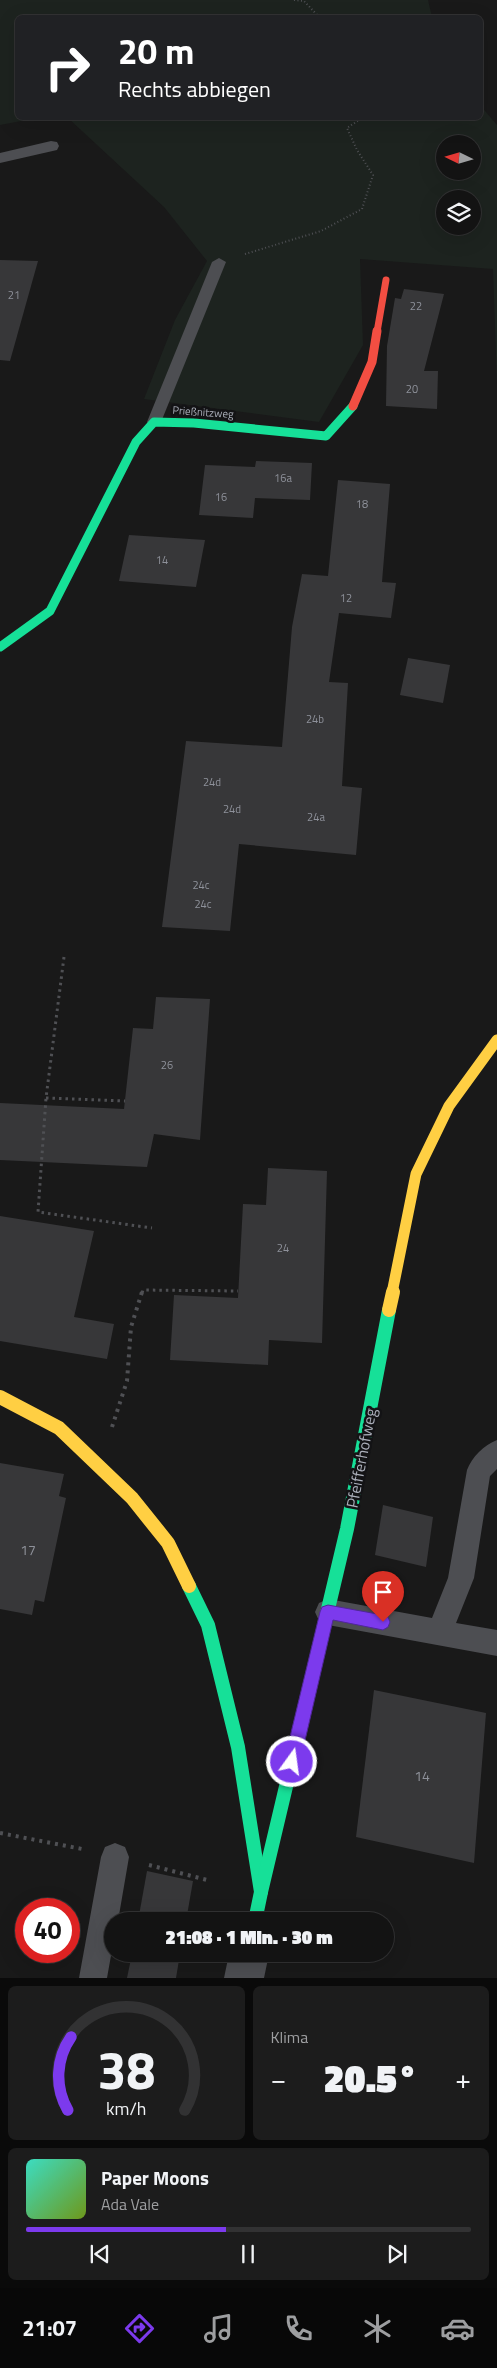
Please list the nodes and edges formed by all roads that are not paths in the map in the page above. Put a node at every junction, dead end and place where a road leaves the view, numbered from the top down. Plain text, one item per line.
1 (51, 146) dead end
2 (0, 158) edge
3 (220, 262) road end
4 (386, 280) dead end
5 (154, 422) junction
6 (0, 647) edge
7 (497, 1040) edge
8 (0, 1397) edge
9 (497, 1452) edge
10 (328, 1612) junction
11 (438, 1632) junction
12 (497, 1643) edge
13 (115, 1856) dead end
14 (261, 1892) junction
15 (257, 1912) edge
16 (247, 1962) edge
17 (94, 1978) edge
18 (244, 1978) edge

1 - 2 street
3 - 5 lane
4 - 5 street, Prießnitzweg
5 - 6 street, Prießnitzweg
7 - 10 street, Pfeifferhofweg
8 - 14 street, Pfeifferhofweg
9 - 11 lane
10 - 11 lane
10 - 14 street, Pfeifferhofweg
11 - 12 lane
13 - 17 lane
14 - 15 street, Pfeifferhofweg
16 - 18 street

